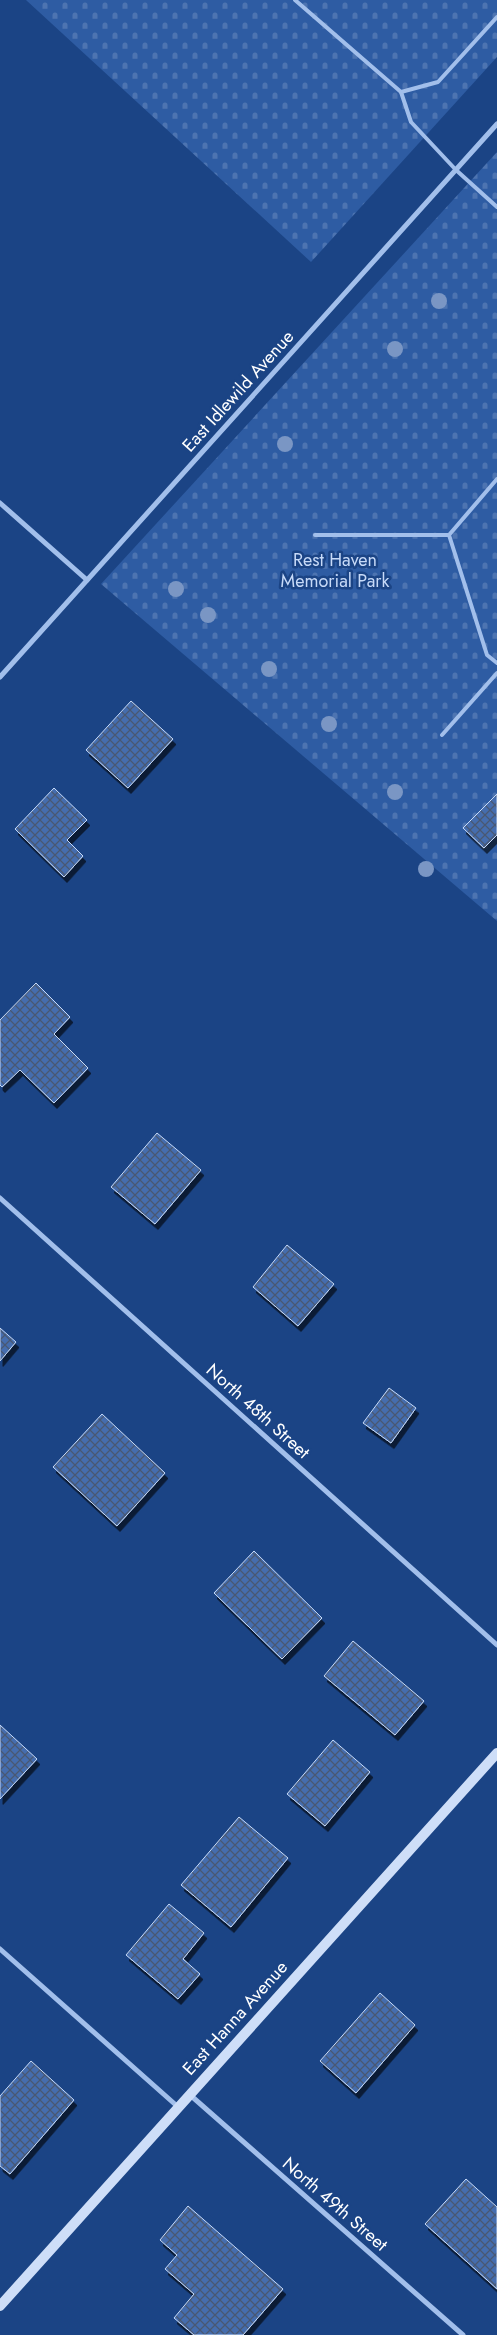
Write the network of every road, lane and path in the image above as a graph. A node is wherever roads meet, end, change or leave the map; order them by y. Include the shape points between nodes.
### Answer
1 (295, 0) edge
2 (497, 17) edge
3 (401, 92) junction
4 (497, 124) edge
5 (456, 170) junction
6 (497, 207) edge
7 (497, 479) edge
8 (0, 503) edge
9 (315, 535) dead end
10 (449, 535) junction
11 (87, 580) junction
12 (497, 663) edge
13 (497, 673) edge
14 (0, 677) edge
15 (442, 735) dead end
16 (0, 1198) edge
17 (497, 1645) edge
18 (497, 1754) edge
19 (0, 1948) edge
20 (189, 2093) junction
21 (177, 2106) junction
22 (0, 2306) edge
23 (463, 2335) edge

1 - 3 lane
2 - 3 lane via 438,82
3 - 5 lane via 411,122
4 - 5 street, East Idlewild Avenue
5 - 6 lane
5 - 11 street, East Idlewild Avenue
7 - 10 lane
8 - 11 street
9 - 10 lane
10 - 12 lane via 487,655
11 - 14 street, East Idlewild Avenue
13 - 15 lane
16 - 17 street, North 48th Street
18 - 20 street, East Hanna Avenue
19 - 21 street
20 - 21 street, East Hanna Avenue
20 - 23 street, North 49th Street
21 - 22 street, East Hanna Avenue

